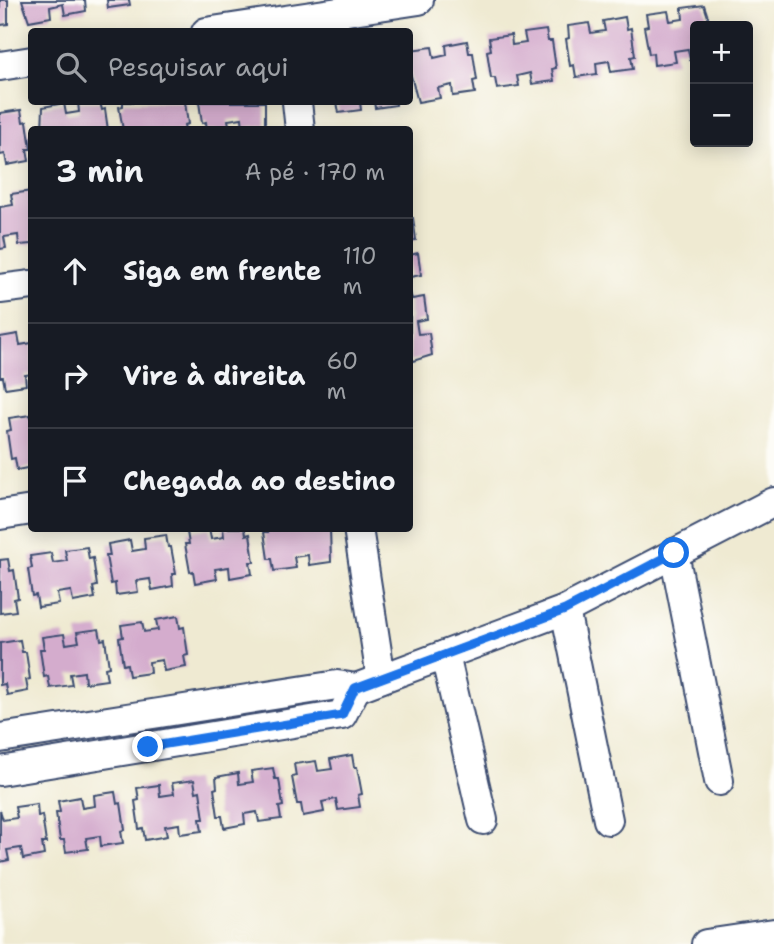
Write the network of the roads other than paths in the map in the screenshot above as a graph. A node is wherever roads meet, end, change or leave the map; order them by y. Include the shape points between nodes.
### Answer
1 (419, 0) edge
2 (289, 25) edge
3 (253, 28) edge
4 (28, 62) edge
5 (0, 66) edge
6 (297, 105) edge
7 (300, 126) edge
8 (28, 286) edge
9 (0, 289) edge
10 (774, 502) edge
11 (28, 511) edge
12 (0, 515) edge
13 (358, 532) edge
14 (674, 553) junction
15 (565, 610) junction
16 (445, 655) junction
17 (368, 683) junction
18 (0, 738) edge
19 (0, 771) edge
20 (719, 781) dead end
21 (483, 820) dead end
22 (608, 820) dead end
23 (774, 934) edge
24 (706, 944) edge

1 - 2 street
2 - 3 street
4 - 5 street
6 - 7 street
8 - 9 street
10 - 14 street
11 - 12 street
13 - 17 street
14 - 15 street
14 - 20 street
15 - 16 street
15 - 22 street
16 - 17 street
16 - 21 street
17 - 18 street
17 - 19 street via 342,715
23 - 24 street

